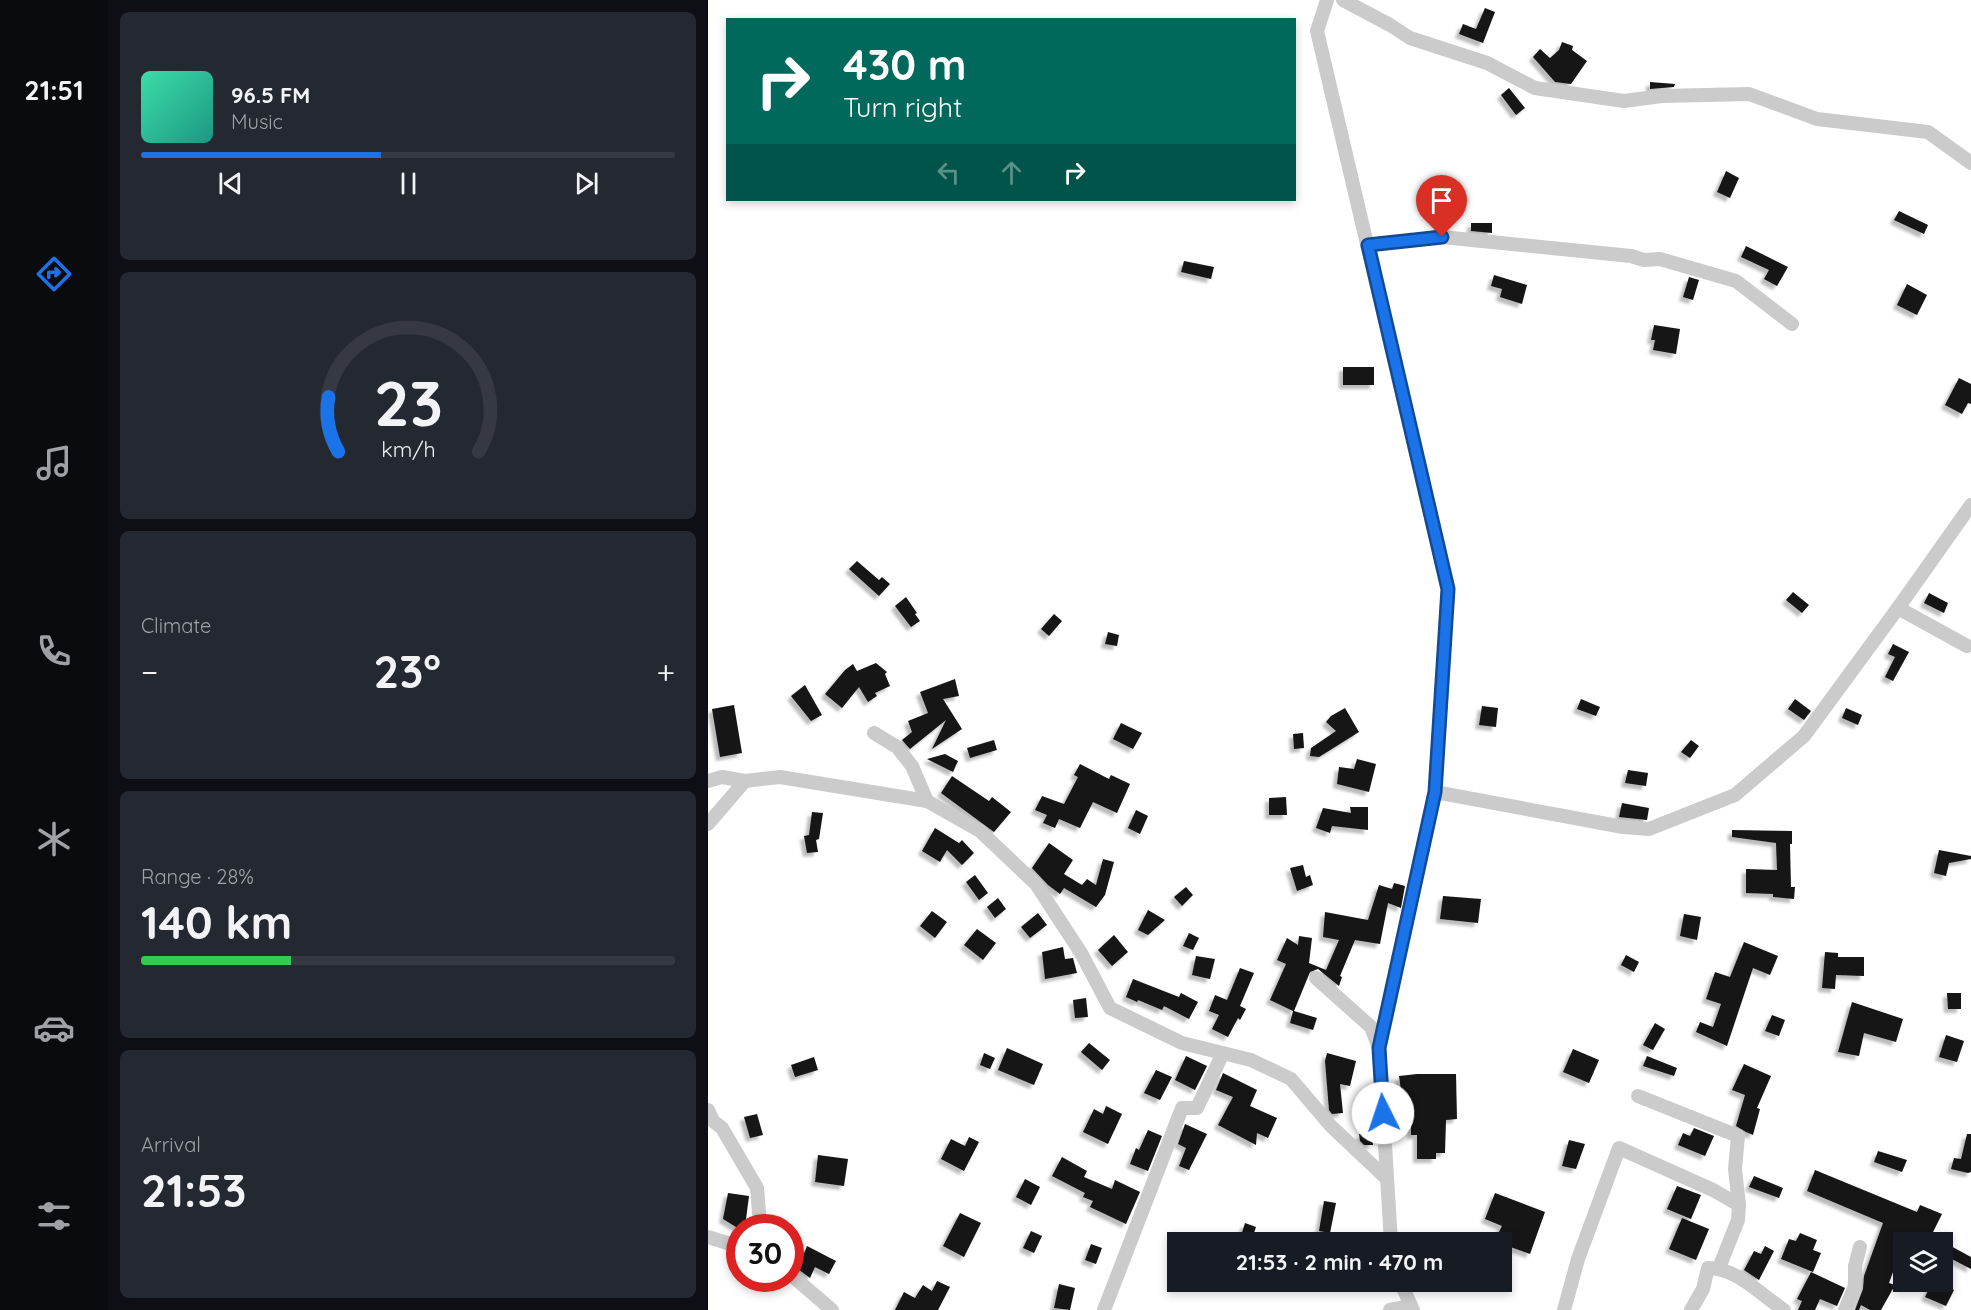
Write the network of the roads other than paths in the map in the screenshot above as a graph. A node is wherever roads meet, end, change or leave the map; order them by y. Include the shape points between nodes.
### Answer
1 (1327, 0) edge
2 (1343, 0) edge
3 (1971, 163) edge
4 (1368, 245) junction
5 (1792, 324) dead end
6 (1971, 505) edge
7 (1898, 609) junction
8 (1967, 646) dead end
9 (874, 733) dead end
10 (708, 781) edge
11 (745, 781) junction
12 (1435, 792) junction
13 (927, 801) junction
14 (708, 824) edge
15 (1316, 978) dead end
16 (1379, 1048) junction
17 (1223, 1053) junction
18 (1638, 1096) dead end
19 (708, 1110) edge
20 (1387, 1179) junction
21 (1739, 1205) junction
22 (759, 1214) edge
23 (1390, 1232) edge
24 (708, 1237) edge
25 (726, 1243) edge
26 (1860, 1247) dead end
27 (1719, 1268) junction
28 (804, 1286) edge
29 (1405, 1292) edge
30 (1412, 1308) edge
31 (832, 1310) edge
32 (1104, 1310) edge
33 (1390, 1310) edge
34 (1564, 1310) edge
35 (1691, 1310) edge
36 (1784, 1310) edge
37 (1845, 1310) edge

1 - 4 street via 1317,31
2 - 3 street via 1410,38 1487,63 1536,87 1624,101 1749,94 1817,119 1928,132
4 - 5 street via 1442,237 1660,259 1736,280
4 - 12 street via 1448,589
6 - 7 street
7 - 8 street
7 - 12 street via 1804,736 1735,795 1648,829
9 - 13 street via 897,747 912,766
10 - 11 street via 722,777
11 - 13 street via 780,777
11 - 14 street
12 - 16 street
13 - 17 street via 980,831 1036,884 1081,953 1110,1008 1182,1043
15 - 16 street via 1371,1027
16 - 20 street
17 - 20 street via 1251,1060 1291,1079 1331,1126
17 - 32 street via 1197,1108 1182,1108
18 - 21 street via 1738,1136 1735,1169
19 - 22 street via 757,1188
20 - 23 street
21 - 27 street via 1738,1220
21 - 34 street via 1619,1148 1578,1259
24 - 25 street
26 - 37 street via 1855,1286
27 - 35 street via 1708,1268 1703,1289
27 - 36 street
28 - 31 street
29 - 30 street
30 - 33 street

